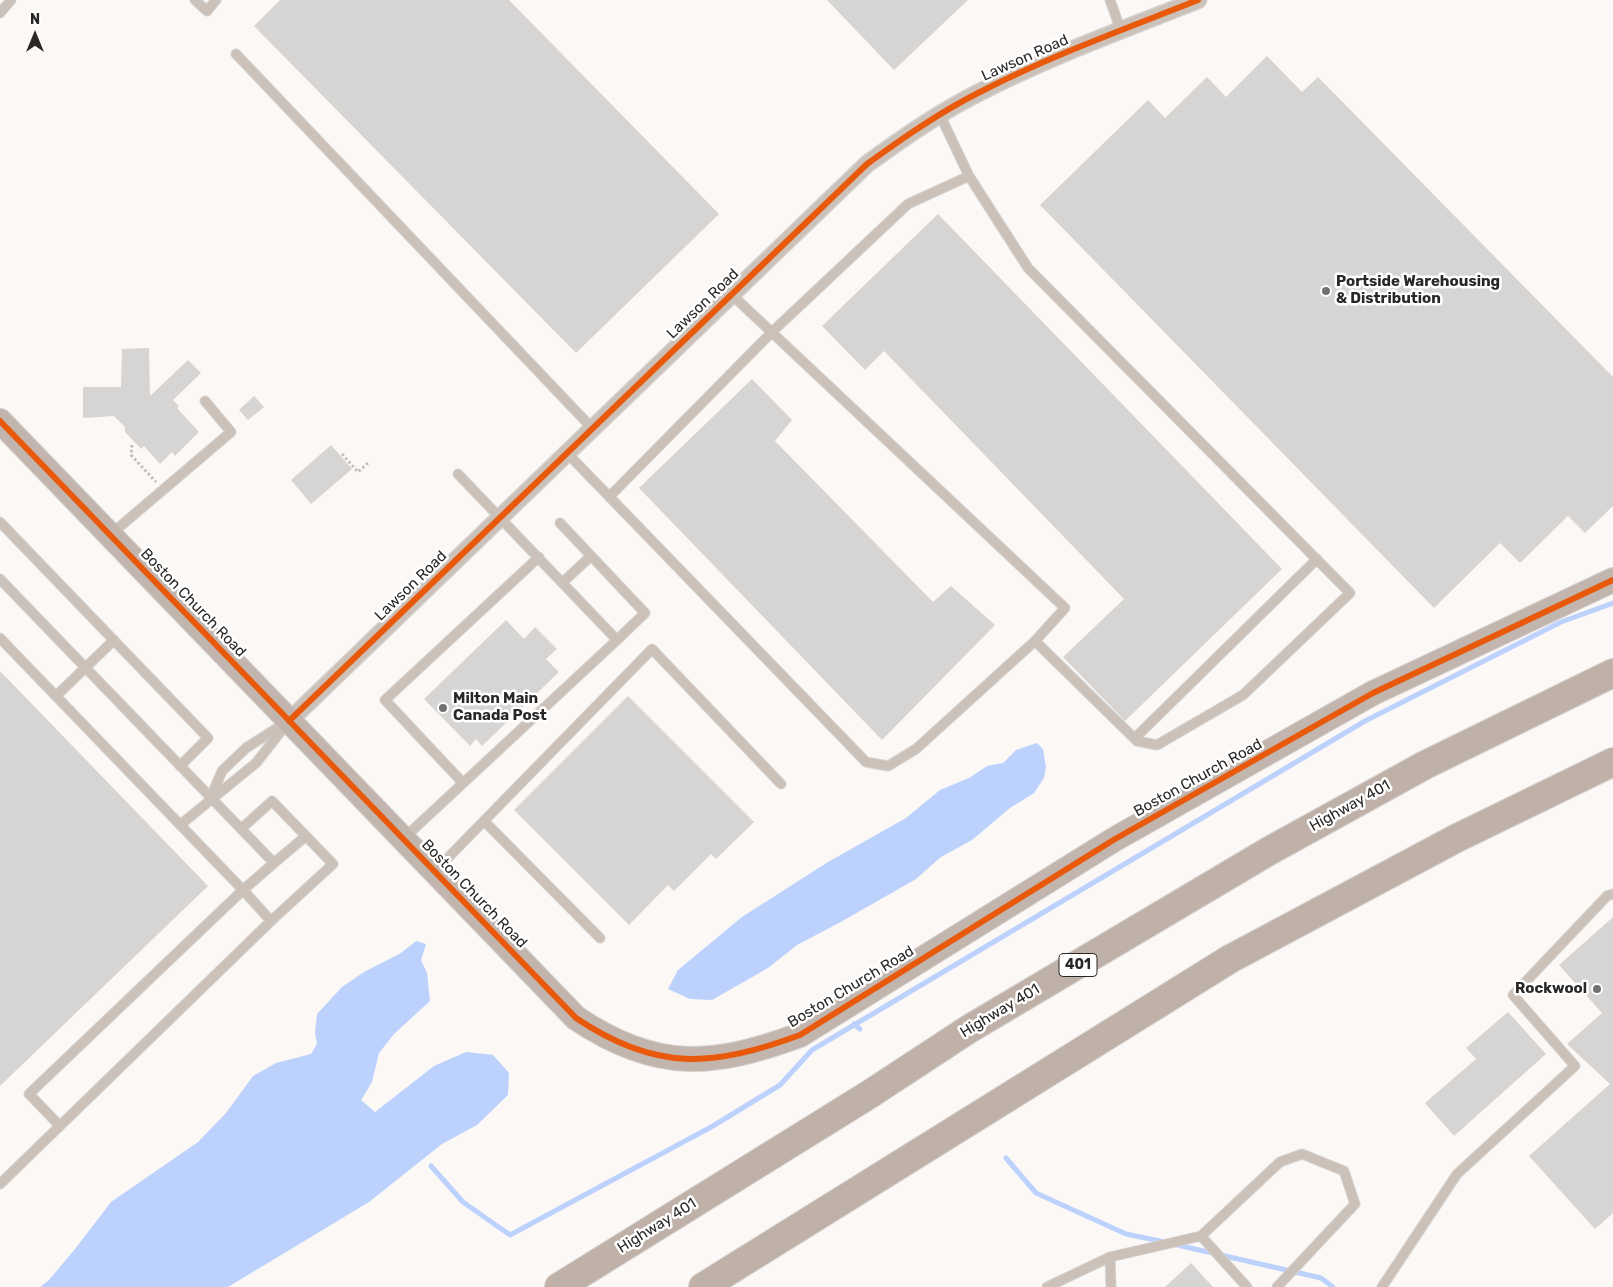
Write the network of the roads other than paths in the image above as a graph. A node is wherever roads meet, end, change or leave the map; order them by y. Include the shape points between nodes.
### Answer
1 (11, 0) edge
2 (195, 0) edge
3 (216, 0) edge
4 (1110, 0) edge
5 (1198, 0) edge
6 (0, 13) edge
7 (1121, 31) junction
8 (236, 54) dead end
9 (940, 115) junction
10 (969, 176) junction
11 (731, 294) junction
12 (772, 332) junction
13 (205, 401) dead end
14 (0, 422) edge
15 (592, 428) junction
16 (568, 453) junction
17 (458, 474) dead end
18 (610, 496) junction
19 (501, 516) junction
20 (0, 522) edge
21 (560, 523) dead end
22 (110, 535) junction
23 (591, 556) junction
24 (539, 557) junction
25 (1317, 560) junction
26 (0, 579) edge
27 (1613, 580) edge
28 (563, 582) junction
29 (0, 638) edge
30 (114, 640) junction
31 (617, 640) junction
32 (1035, 641) junction
33 (85, 667) junction
34 (1613, 673) edge
35 (56, 696) junction
36 (289, 721) junction
37 (1135, 738) junction
38 (1613, 762) edge
39 (180, 766) junction
40 (464, 783) junction
41 (781, 784) dead end
42 (211, 798) junction
43 (484, 821) junction
44 (180, 825) junction
45 (241, 829) junction
46 (306, 836) junction
47 (404, 839) junction
48 (274, 863) junction
49 (435, 871) junction
50 (242, 890) junction
51 (1613, 894) edge
52 (271, 920) junction
53 (600, 938) dead end
54 (60, 1126) junction
55 (0, 1184) edge
56 (1200, 1236) junction
57 (1110, 1257) junction
58 (559, 1287) edge
59 (703, 1287) edge
60 (1047, 1287) edge
61 (1111, 1287) edge
62 (1247, 1287) edge
63 (1277, 1287) edge
64 (1382, 1287) edge

1 - 6 lane
2 - 3 lane via 207,11
4 - 7 lane
5 - 7 street, Lawson Road
7 - 9 street, Lawson Road via 1028,69
8 - 15 lane
9 - 10 lane
9 - 11 street, Lawson Road via 867,164
10 - 12 lane via 908,204
10 - 25 lane via 1028,268
11 - 12 lane
11 - 15 street, Lawson Road
12 - 18 lane
12 - 32 lane via 1065,608
13 - 22 lane via 231,432
14 - 22 street, Boston Church Road
15 - 16 street, Lawson Road
16 - 18 lane
16 - 19 street, Lawson Road
17 - 19 lane
18 - 32 lane via 866,762 888,766 916,749
19 - 24 lane
19 - 36 street, Lawson Road
20 - 30 lane
21 - 23 lane
22 - 36 street, Boston Church Road
23 - 28 lane
23 - 31 lane via 645,613
24 - 28 lane
24 - 40 lane via 385,700
25 - 37 lane
25 - 37 lane via 1350,592 1243,694 1157,744 1147,744
26 - 33 lane
27 - 49 street, Boston Church Road via 1373,693 1115,839 800,1035 756,1051 721,1058 684,1060 653,1055 601,1035 576,1018
28 - 31 lane
29 - 35 lane
30 - 33 lane
30 - 39 lane via 208,738
31 - 40 lane
32 - 37 lane
33 - 35 lane
33 - 39 lane
34 - 58 highway, Highway 401 / 401 via 1425,765 1269,851 969,1030
35 - 44 lane
36 - 42 lane via 256,763
36 - 42 lane via 246,748 222,772
36 - 47 street, Boston Church Road
38 - 59 highway via 1457,838 1230,959
39 - 42 lane
40 - 47 lane
41 - 43 lane via 652,649
42 - 44 lane
42 - 45 lane
43 - 49 lane
43 - 53 lane
44 - 50 lane
45 - 46 lane via 272,800
45 - 48 lane
46 - 48 lane
46 - 52 lane via 333,864
47 - 49 street, Boston Church Road
48 - 50 lane
50 - 52 lane
50 - 54 lane via 29,1094
51 - 64 lane via 1607,896 1513,994 1574,1066 1457,1174
52 - 54 lane
54 - 55 lane
56 - 57 lane
56 - 62 lane
56 - 63 lane via 1280,1162 1302,1154 1344,1171 1355,1204
57 - 60 lane
57 - 61 lane

